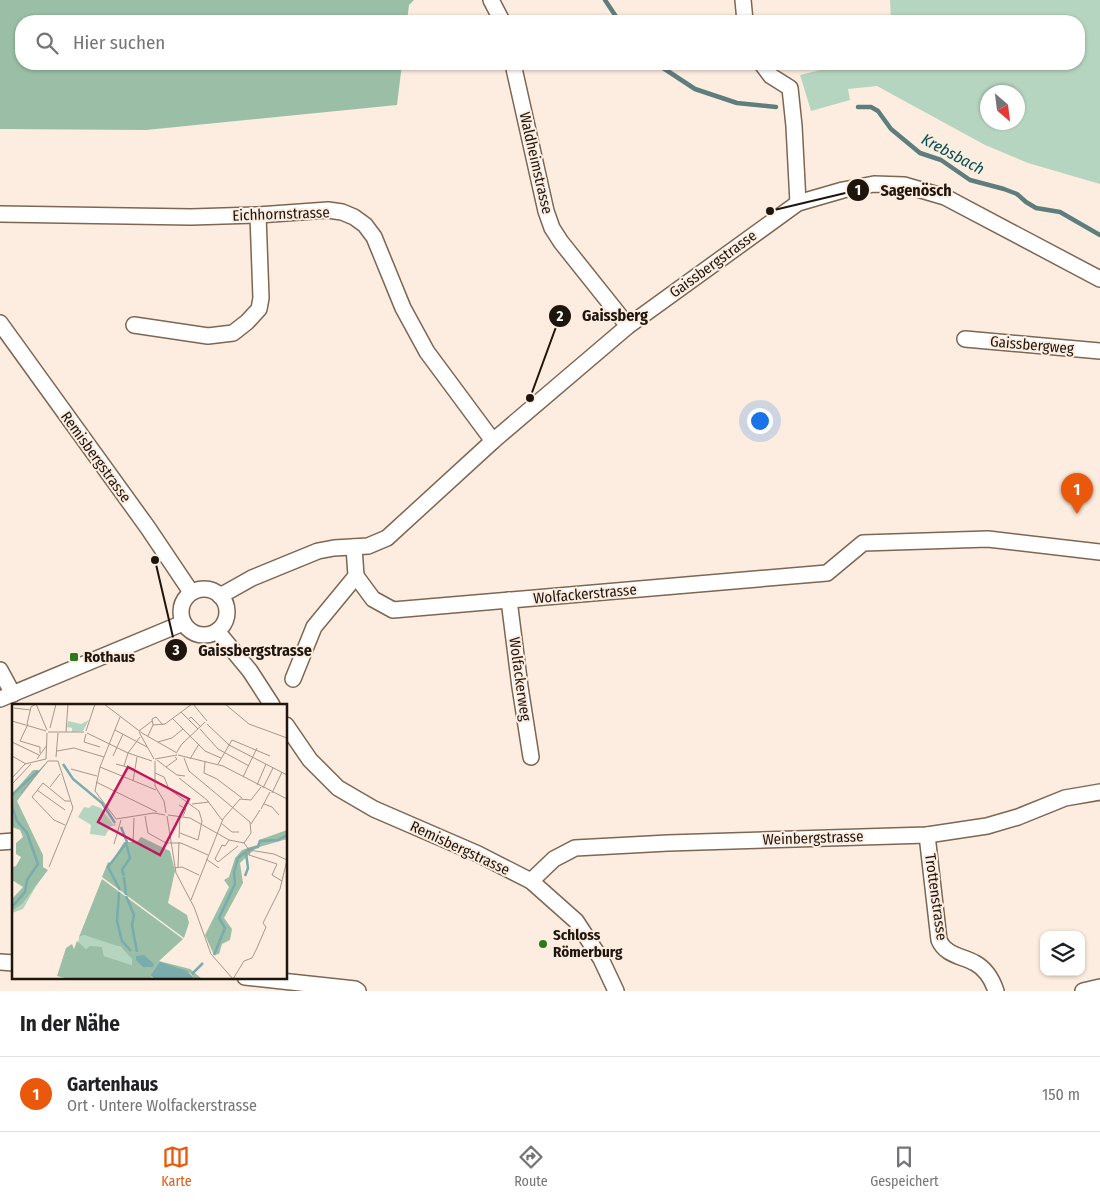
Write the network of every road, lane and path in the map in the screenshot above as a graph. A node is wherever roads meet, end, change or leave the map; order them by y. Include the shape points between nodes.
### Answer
1 (491, 0) edge
2 (743, 0) edge
3 (499, 15) edge
4 (745, 15) edge
5 (514, 70) edge
6 (766, 70) edge
7 (798, 203) junction
8 (0, 214) edge
9 (258, 216) junction
10 (1100, 279) edge
11 (0, 323) edge
12 (134, 325) dead end
13 (628, 326) junction
14 (965, 339) dead end
15 (1100, 351) edge
16 (493, 441) junction
17 (354, 548) junction
18 (1100, 552) edge
19 (356, 576) junction
20 (191, 592) junction
21 (220, 596) junction
22 (509, 600) junction
23 (183, 623) junction
24 (217, 630) junction
25 (0, 670) edge
26 (293, 679) dead end
27 (7, 697) edge
28 (271, 704) edge
29 (288, 727) edge
30 (532, 757) dead end
31 (1100, 792) edge
32 (927, 835) junction
33 (530, 881) junction
34 (254, 978) edge
35 (1100, 988) edge
36 (358, 991) edge
37 (616, 991) edge
38 (996, 991) edge
39 (1083, 991) edge

1 - 3 street
2 - 4 street
5 - 13 street, Waldheimstrasse via 552,228
6 - 7 street via 790,88
7 - 10 street, Gaissbergstrasse via 874,184 904,185 945,197
7 - 13 street, Gaissbergstrasse
8 - 9 street, Eichhornstrasse
9 - 12 street via 261,298 259,309 247,322 233,332 208,336
9 - 16 street, Eichhornstrasse via 328,210 342,212 365,225 374,237 403,308 427,352
11 - 20 street, Remisbergstrasse
13 - 16 street, Gaissbergstrasse
14 - 15 street, Gaissbergweg
16 - 17 street, Gaissbergstrasse via 387,538
17 - 19 street
17 - 21 street, Gaissbergstrasse via 318,551 252,578
18 - 22 street, Wolfackerstrasse via 988,539 863,543 827,573
19 - 22 street, Wolfackerstrasse via 373,598 393,610
19 - 26 street via 314,627
20 - 21 street via 206,589
20 - 23 street via 181,606
21 - 24 street via 227,610 223,625
22 - 30 street, Wolfackerweg
23 - 24 street via 199,634
23 - 27 street
24 - 28 street
25 - 27 street
29 - 33 street, Remisbergstrasse via 310,760 338,788
31 - 32 street, Weinbergstrasse via 1065,798 987,826
32 - 33 street, Weinbergstrasse via 574,848
32 - 38 street, Trottenstrasse via 941,946 976,963 985,971
33 - 37 street, Remisbergstrasse via 576,921 601,959
34 - 36 street
35 - 39 street

